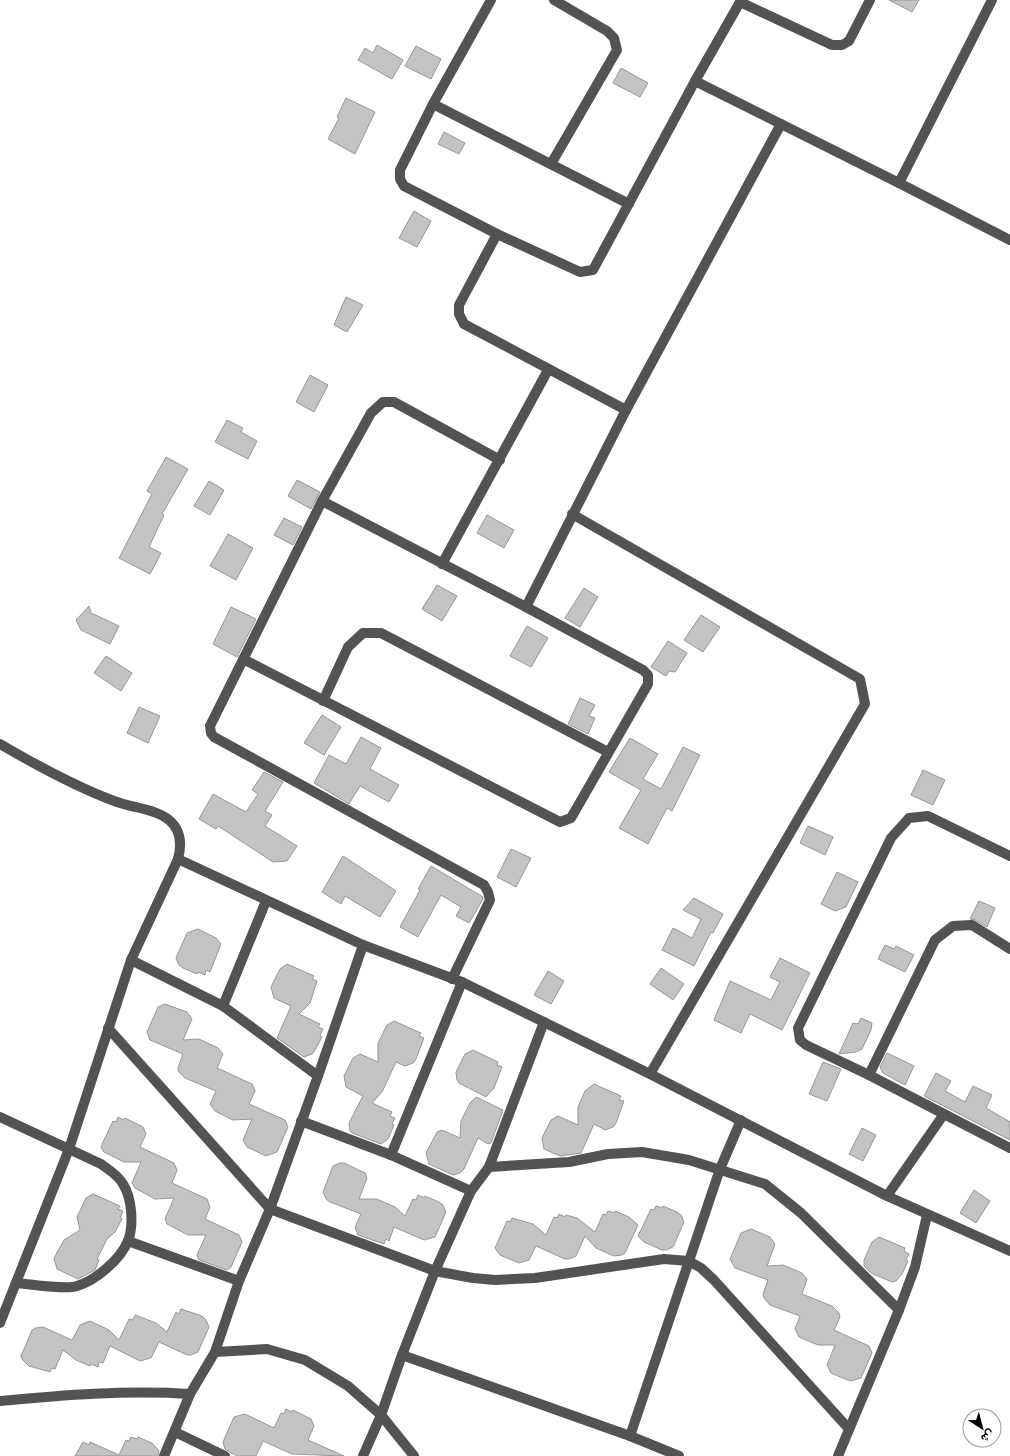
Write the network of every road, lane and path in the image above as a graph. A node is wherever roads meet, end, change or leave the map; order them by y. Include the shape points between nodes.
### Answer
1 (491, 0) edge
2 (554, 0) edge
3 (870, 0) edge
4 (992, 0) edge
5 (738, 1) edge
6 (695, 82) junction
7 (433, 104) junction
8 (781, 124) junction
9 (551, 164) junction
10 (899, 183) junction
11 (629, 204) junction
12 (497, 234) junction
13 (1010, 240) edge
14 (548, 370) junction
15 (626, 410) junction
16 (500, 460) junction
17 (322, 501) junction
18 (572, 514) junction
19 (442, 564) junction
20 (526, 607) junction
21 (243, 659) junction
22 (323, 701) junction
23 (0, 744) edge
24 (608, 752) junction
25 (1010, 856) edge
26 (178, 859) junction
27 (266, 901) junction
28 (363, 945) junction
29 (1010, 949) edge
30 (130, 960) junction
31 (457, 980) junction
32 (223, 1006) junction
33 (544, 1022) junction
34 (108, 1028) junction
35 (650, 1074) junction
36 (869, 1075) junction
37 (318, 1076) junction
38 (944, 1114) junction
39 (0, 1117) edge
40 (741, 1120) junction
41 (301, 1121) junction
42 (1010, 1148) edge
43 (69, 1149) junction
44 (391, 1155) junction
45 (489, 1167) junction
46 (720, 1169) junction
47 (471, 1191) junction
48 (887, 1196) junction
49 (270, 1209) junction
50 (927, 1215) junction
51 (128, 1241) junction
52 (1010, 1251) edge
53 (690, 1261) junction
54 (435, 1271) junction
55 (239, 1281) junction
56 (16, 1283) junction
57 (899, 1310) junction
58 (0, 1324) edge
59 (215, 1352) junction
60 (402, 1355) junction
61 (190, 1394) junction
62 (0, 1401) edge
63 (381, 1416) junction
64 (849, 1429) junction
65 (175, 1432) junction
66 (630, 1436) junction
67 (164, 1456) edge
68 (225, 1456) edge
69 (363, 1456) edge
70 (414, 1456) edge
71 (679, 1456) edge
72 (838, 1456) edge

1 - 7 street
2 - 9 street via 607,31 614,38 617,50
3 - 5 street via 849,41 842,45 832,45
4 - 10 street
5 - 6 street
6 - 8 street
6 - 11 street
7 - 9 street
7 - 12 street via 400,170 400,179 404,186
8 - 10 street
8 - 15 street
9 - 11 street
10 - 13 street
11 - 12 street via 593,270 587,272 580,272
12 - 14 street via 459,305 459,314 464,324
14 - 15 street
14 - 16 street
15 - 18 street
16 - 17 street via 394,402 383,402 371,413
16 - 19 street
17 - 19 street
17 - 21 street
18 - 20 street
18 - 35 street via 860,680 865,704
19 - 20 street
20 - 24 street via 648,675 648,684
21 - 22 street
21 - 31 street via 210,726 214,737 484,885 490,900
22 - 24 street via 560,822 570,818
22 - 24 street via 348,647 363,633 381,633
23 - 26 street via 62,777 117,802 159,814 170,821 178,831
25 - 36 street via 928,816 909,818 891,838 798,1028 800,1040 806,1045
26 - 27 street
26 - 30 street
27 - 28 street
27 - 32 street
28 - 31 street
28 - 37 street
29 - 36 street via 972,925 953,926 935,940
30 - 32 street
30 - 34 street
31 - 33 street
31 - 44 street
32 - 37 street
33 - 35 street
33 - 45 street
34 - 43 street
34 - 49 street
35 - 40 street
36 - 38 street
37 - 41 street
38 - 42 street
38 - 48 street
39 - 43 street
40 - 46 street
40 - 48 street
41 - 44 street
41 - 49 street
43 - 51 street via 101,1164 115,1174 123,1184 130,1198 131,1224
43 - 56 street
44 - 47 street
45 - 46 street via 569,1162 608,1154 642,1152 689,1160
45 - 47 street
46 - 53 street
46 - 57 street via 765,1184 782,1196
47 - 54 street
48 - 50 street
49 - 54 street
49 - 55 street
50 - 52 street
50 - 57 street via 915,1267
51 - 55 street
51 - 56 street via 114,1260 94,1279 75,1287
53 - 54 street via 664,1259 535,1278 495,1280
53 - 64 street via 714,1280
53 - 66 street
54 - 60 street
55 - 59 street
56 - 58 street
57 - 64 street
59 - 61 street
59 - 63 street via 267,1349 305,1360 348,1386
60 - 63 street
60 - 66 street
61 - 62 street via 115,1393
61 - 65 street
63 - 69 street
63 - 70 street
64 - 72 street
65 - 67 street
65 - 68 street
66 - 71 street

